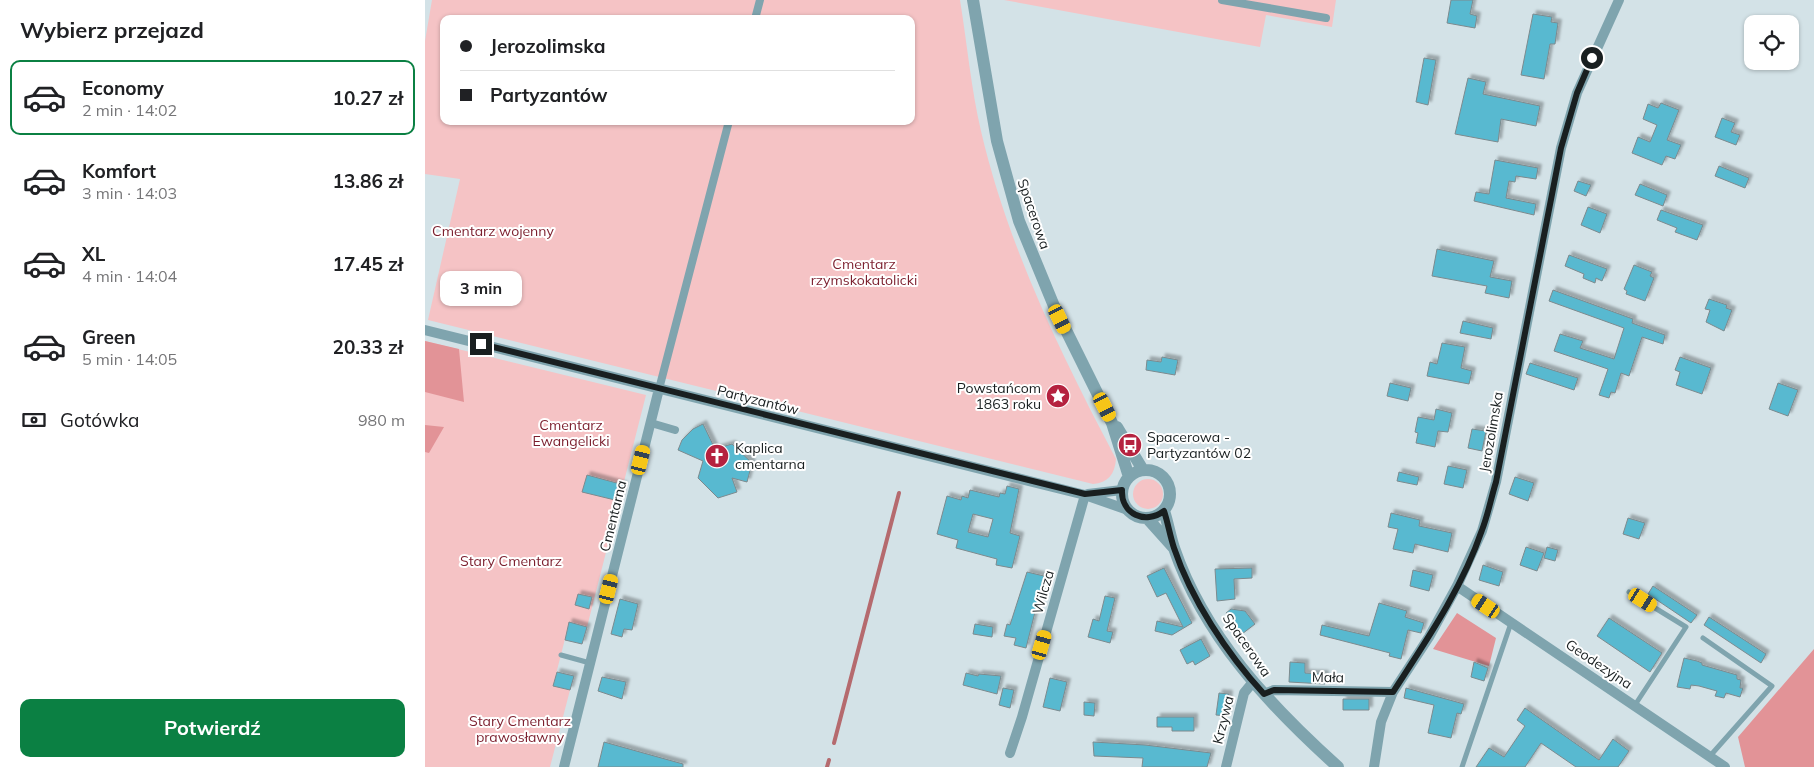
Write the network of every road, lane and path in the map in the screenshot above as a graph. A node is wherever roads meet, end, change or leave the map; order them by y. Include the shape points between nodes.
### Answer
1 (760, 0) edge
2 (973, 0) edge
3 (1222, 0) edge
4 (1619, 0) edge
5 (756, 15) edge
6 (1326, 18) dead end
7 (728, 125) edge
8 (425, 330) edge
9 (659, 389) junction
10 (651, 423) junction
11 (1112, 423) junction
12 (675, 430) dead end
13 (1143, 470) junction
14 (1129, 477) junction
15 (1122, 490) junction
16 (1085, 494) junction
17 (1128, 510) junction
18 (1164, 511) junction
19 (1147, 518) junction
20 (1173, 547) junction
21 (1457, 586) junction
22 (1629, 592) dead end
23 (1511, 622) junction
24 (1703, 638) dead end
25 (561, 655) dead end
26 (590, 662) junction
27 (1253, 682) junction
28 (1393, 692) junction
29 (1264, 694) junction
30 (1635, 705) junction
31 (1010, 753) dead end
32 (1710, 756) junction
33 (564, 767) edge
34 (1226, 767) edge
35 (1338, 767) edge
36 (1375, 767) edge
37 (1462, 767) edge
38 (1725, 767) edge

1 - 5 street
2 - 11 street, Spacerowa via 997,141 1019,221 1054,306
3 - 6 street
4 - 21 street, Jerozolimska via 1573,105 1561,148 1496,482 1482,531
7 - 9 street
8 - 9 street, Partyzantów
9 - 10 street, Cmentarna
9 - 16 street, Partyzantów
10 - 12 street
10 - 26 street, Cmentarna
11 - 13 street, Spacerowa via 1130,445
11 - 14 street, Spacerowa
13 - 14 street
13 - 18 street via 1158,472 1168,483 1171,498
14 - 15 street
15 - 16 street, Partyzantów
15 - 17 street
16 - 17 street, Partyzantów
16 - 31 street, Wilcza
17 - 19 street
18 - 19 street
18 - 20 street, Spacerowa
19 - 20 street, Spacerowa
20 - 27 street, Spacerowa via 1221,640
21 - 23 street, Geodezyjna
21 - 28 street, Jerozolimska
22 - 30 lane via 1686,627
23 - 30 street, Geodezyjna
23 - 37 lane
24 - 32 lane via 1772,686
25 - 26 lane
26 - 33 street, Cmentarna
27 - 29 street, Spacerowa
27 - 34 street, Krzywa via 1244,693
28 - 29 street, Mała via 1274,690
28 - 36 street, Jerozolimska via 1381,722
29 - 35 street, Spacerowa
30 - 32 street, Geodezyjna
32 - 38 street, Geodezyjna

